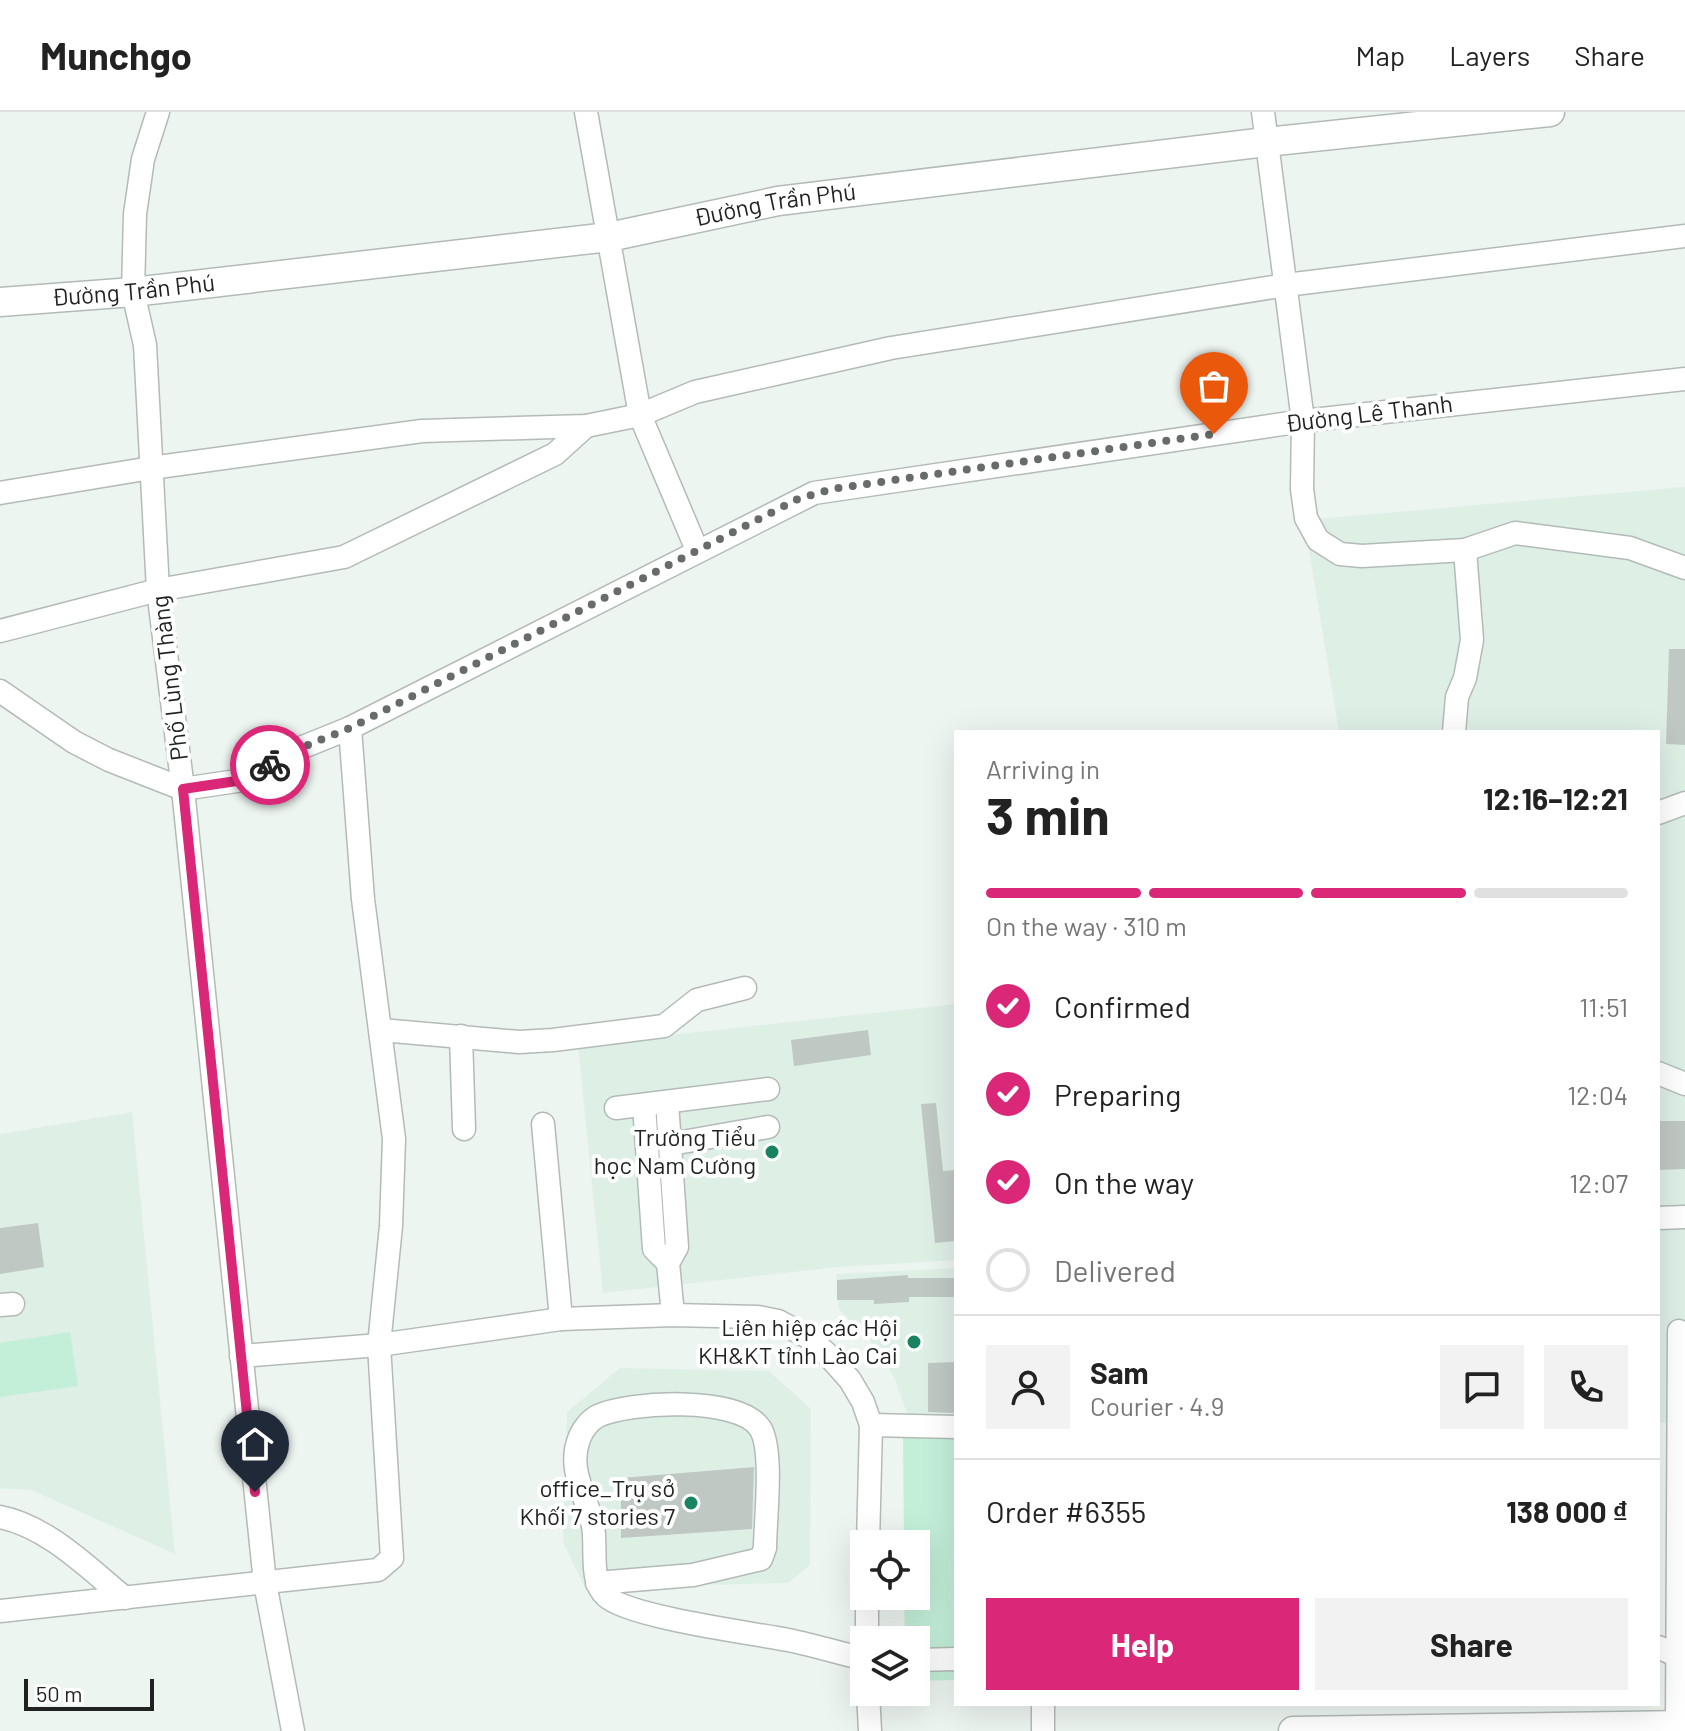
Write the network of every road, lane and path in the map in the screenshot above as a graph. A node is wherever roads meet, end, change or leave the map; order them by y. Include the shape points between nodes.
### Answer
1 (158, 112) edge
2 (586, 112) edge
3 (1263, 112) edge
4 (1538, 113) edge
5 (1266, 142) junction
6 (1685, 236) edge
7 (609, 237) junction
8 (1286, 285) junction
9 (133, 292) junction
10 (0, 302) edge
11 (1685, 379) edge
12 (640, 415) junction
13 (1303, 421) junction
14 (586, 426) junction
15 (151, 468) junction
16 (0, 493) edge
17 (697, 550) junction
18 (1465, 550) junction
19 (1685, 568) edge
20 (158, 590) junction
21 (0, 631) edge
22 (0, 691) edge
23 (350, 728) junction
24 (1454, 730) edge
25 (183, 789) junction
26 (1685, 803) edge
27 (1660, 812) edge
28 (745, 988) dead end
29 (381, 1030) junction
30 (461, 1036) junction
31 (1660, 1074) edge
32 (1685, 1084) edge
33 (768, 1089) dead end
34 (667, 1102) junction
35 (644, 1105) junction
36 (616, 1108) dead end
37 (543, 1124) dead end
38 (768, 1127) dead end
39 (464, 1129) dead end
40 (671, 1144) junction
41 (1685, 1217) edge
42 (1660, 1218) edge
43 (668, 1263) junction
44 (673, 1315) junction
45 (561, 1319) junction
46 (1674, 1331) edge
47 (379, 1345) junction
48 (241, 1356) junction
49 (871, 1425) junction
50 (954, 1427) edge
51 (0, 1517) edge
52 (868, 1530) edge
53 (265, 1583) junction
54 (597, 1583) junction
55 (125, 1598) junction
56 (0, 1611) edge
57 (1660, 1648) edge
58 (850, 1656) edge
59 (1682, 1656) edge
60 (954, 1659) edge
61 (930, 1660) edge
62 (869, 1706) edge
63 (1043, 1706) edge
64 (1681, 1725) edge
65 (293, 1731) edge
66 (870, 1731) edge
67 (1043, 1731) edge
68 (1293, 1731) edge

1 - 9 street, Phố Lùng Thàng via 143,159 135,214
2 - 7 street
3 - 5 street
4 - 5 main road, Đường Trần Phú
5 - 7 main road, Đường Trần Phú via 778,201
5 - 8 street
6 - 8 street
7 - 9 main road, Đường Trần Phú
7 - 12 street
8 - 12 street via 891,348 695,392
8 - 13 street
9 - 10 main road, Đường Trần Phú
9 - 15 street, Phố Lùng Thàng via 145,345
11 - 13 street, Đường Lê Thanh
12 - 14 street
12 - 17 street
13 - 17 street, Đường Lê Thanh via 832,489 798,499
13 - 18 street via 1306,518 1327,548 1362,556
14 - 15 street via 422,431
14 - 20 street via 555,454 344,557
15 - 16 street
15 - 20 street, Phố Lùng Thàng
17 - 23 street, Đường Lê Thanh
18 - 19 street via 1515,533 1630,548
18 - 24 street via 1472,640
20 - 21 street
20 - 25 street, Phố Lùng Thàng
22 - 25 street, Đường Lê Thanh via 74,742
23 - 25 street, Đường Lê Thanh via 288,753 250,779
23 - 29 street via 363,899
25 - 48 street, Phố Lùng Thàng
26 - 27 street
28 - 30 street via 697,1000 664,1026 519,1042
29 - 30 street
29 - 47 street via 394,1139
30 - 39 street
31 - 32 street
33 - 34 street
34 - 35 street
34 - 40 street
35 - 36 street
35 - 43 street via 654,1249
37 - 45 street
38 - 40 street
40 - 43 street via 677,1247
41 - 42 street
43 - 44 street
44 - 45 street
44 - 49 street via 758,1317 794,1328 850,1380
45 - 47 street
46 - 59 street
47 - 48 street
47 - 53 street via 392,1558 378,1570
48 - 53 street, Phố Lùng Thàng
49 - 50 street
49 - 52 street
51 - 55 street via 15,1520 64,1549
53 - 55 street
53 - 65 street, Phố Lùng Thàng
54 - 54 street via 693,1575 761,1559 766,1447 752,1419 720,1407 671,1405 606,1413 588,1425 580,1435 575,1468 593,1526
54 - 58 street via 606,1597 652,1613
55 - 56 street
57 - 59 street
59 - 64 street
60 - 61 street
62 - 66 street
63 - 67 street
64 - 68 main road

